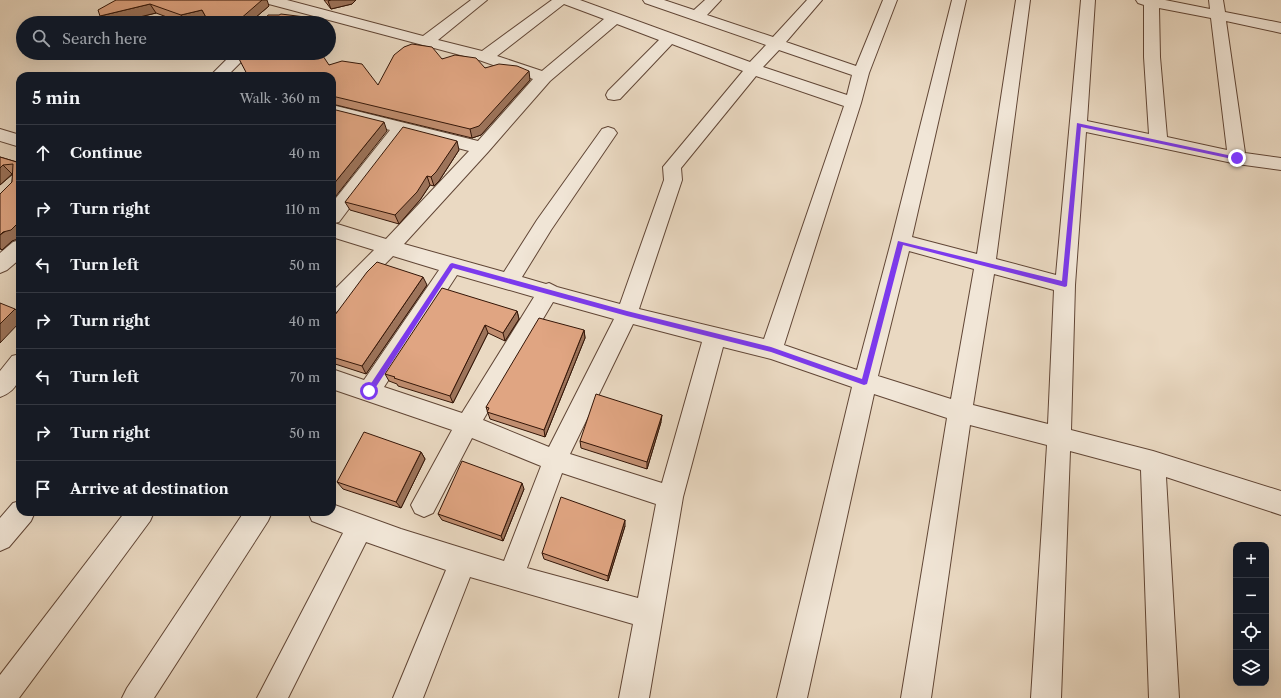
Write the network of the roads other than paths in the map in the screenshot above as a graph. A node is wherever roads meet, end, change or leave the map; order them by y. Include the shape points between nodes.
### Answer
1 (270, 0) edge
2 (480, 0) edge
3 (561, 0) edge
4 (566, 0) edge
5 (650, 0) edge
6 (714, 0) edge
7 (815, 0) edge
8 (890, 0) edge
9 (959, 0) edge
10 (1023, 0) edge
11 (1088, 0) edge
12 (1148, 0) edge
13 (295, 3) edge
14 (1217, 8) edge
15 (281, 16) edge
16 (697, 16) junction
17 (614, 18) junction
18 (1281, 28) edge
19 (669, 38) junction
20 (426, 41) junction
21 (777, 44) junction
22 (485, 57) junction
23 (235, 60) edge
24 (754, 70) junction
25 (222, 72) edge
26 (861, 73) junction
27 (544, 77) junction
28 (614, 95) dead end
29 (853, 103) junction
30 (336, 113) edge
31 (1078, 124) junction
32 (401, 128) junction
33 (608, 133) dead end
34 (0, 135) edge
35 (16, 140) edge
36 (1158, 141) junction
37 (482, 148) junction
38 (1237, 158) junction
39 (1281, 164) edge
40 (336, 212) edge
41 (336, 231) edge
42 (900, 242) junction
43 (391, 246) junction
44 (16, 251) edge
45 (0, 265) edge
46 (985, 265) junction
47 (452, 266) junction
48 (16, 271) edge
49 (509, 281) junction
50 (1065, 284) junction
51 (549, 291) junction
52 (336, 301) edge
53 (627, 314) junction
54 (715, 336) junction
55 (771, 350) junction
56 (16, 370) edge
57 (336, 380) edge
58 (864, 382) junction
59 (6, 386) edge
60 (369, 391) junction
61 (960, 412) junction
62 (467, 425) junction
63 (1059, 438) junction
64 (556, 460) junction
65 (1153, 462) junction
66 (670, 496) junction
67 (1281, 503) edge
68 (424, 505) dead end
69 (19, 516) edge
70 (138, 516) edge
71 (256, 516) edge
72 (331, 516) edge
73 (360, 528) junction
74 (0, 538) edge
75 (462, 563) junction
76 (511, 576) junction
77 (648, 616) junction
78 (1, 698) edge
79 (137, 698) edge
80 (272, 698) edge
81 (408, 698) edge
82 (634, 698) edge
83 (792, 698) edge
84 (916, 698) edge
85 (1046, 698) edge
86 (1164, 698) edge

1 - 13 street
2 - 20 street
3 - 22 street
4 - 17 street
5 - 16 street
6 - 16 street
7 - 21 street
8 - 26 street
9 - 42 street
10 - 46 street
11 - 31 street
12 - 14 street
12 - 36 street
13 - 15 street
13 - 20 street
14 - 18 street
14 - 38 street
16 - 21 street
17 - 19 street
17 - 27 street
19 - 24 street
19 - 28 street
20 - 22 street
21 - 24 street
21 - 26 street
22 - 27 street
23 - 25 street
24 - 29 street
24 - 53 street via 672,167 673,180
26 - 29 street
27 - 37 street
29 - 55 street
30 - 32 street
31 - 36 street
31 - 50 street
32 - 37 street
32 - 40 street
33 - 49 street via 544,225
34 - 35 street
36 - 38 street
37 - 43 street
38 - 39 street
41 - 43 street
42 - 46 street
42 - 58 street
43 - 47 street
43 - 52 street
44 - 45 street
45 - 48 street
46 - 50 street
46 - 61 street
47 - 49 street
47 - 60 street
49 - 51 street
50 - 63 street
51 - 53 street
51 - 62 street
53 - 54 street
53 - 64 street
54 - 55 street
54 - 66 street
55 - 58 street
56 - 59 street
57 - 60 street
58 - 61 street
58 - 83 street
60 - 62 street
61 - 63 street
61 - 84 street
62 - 64 street
62 - 68 street
63 - 65 street
63 - 85 street
64 - 66 street
64 - 76 street
65 - 67 street
65 - 86 street
66 - 77 street
69 - 74 street
70 - 78 street
71 - 79 street
72 - 73 street
73 - 75 street
73 - 80 street
75 - 76 street
75 - 81 street
76 - 77 street
77 - 82 street

